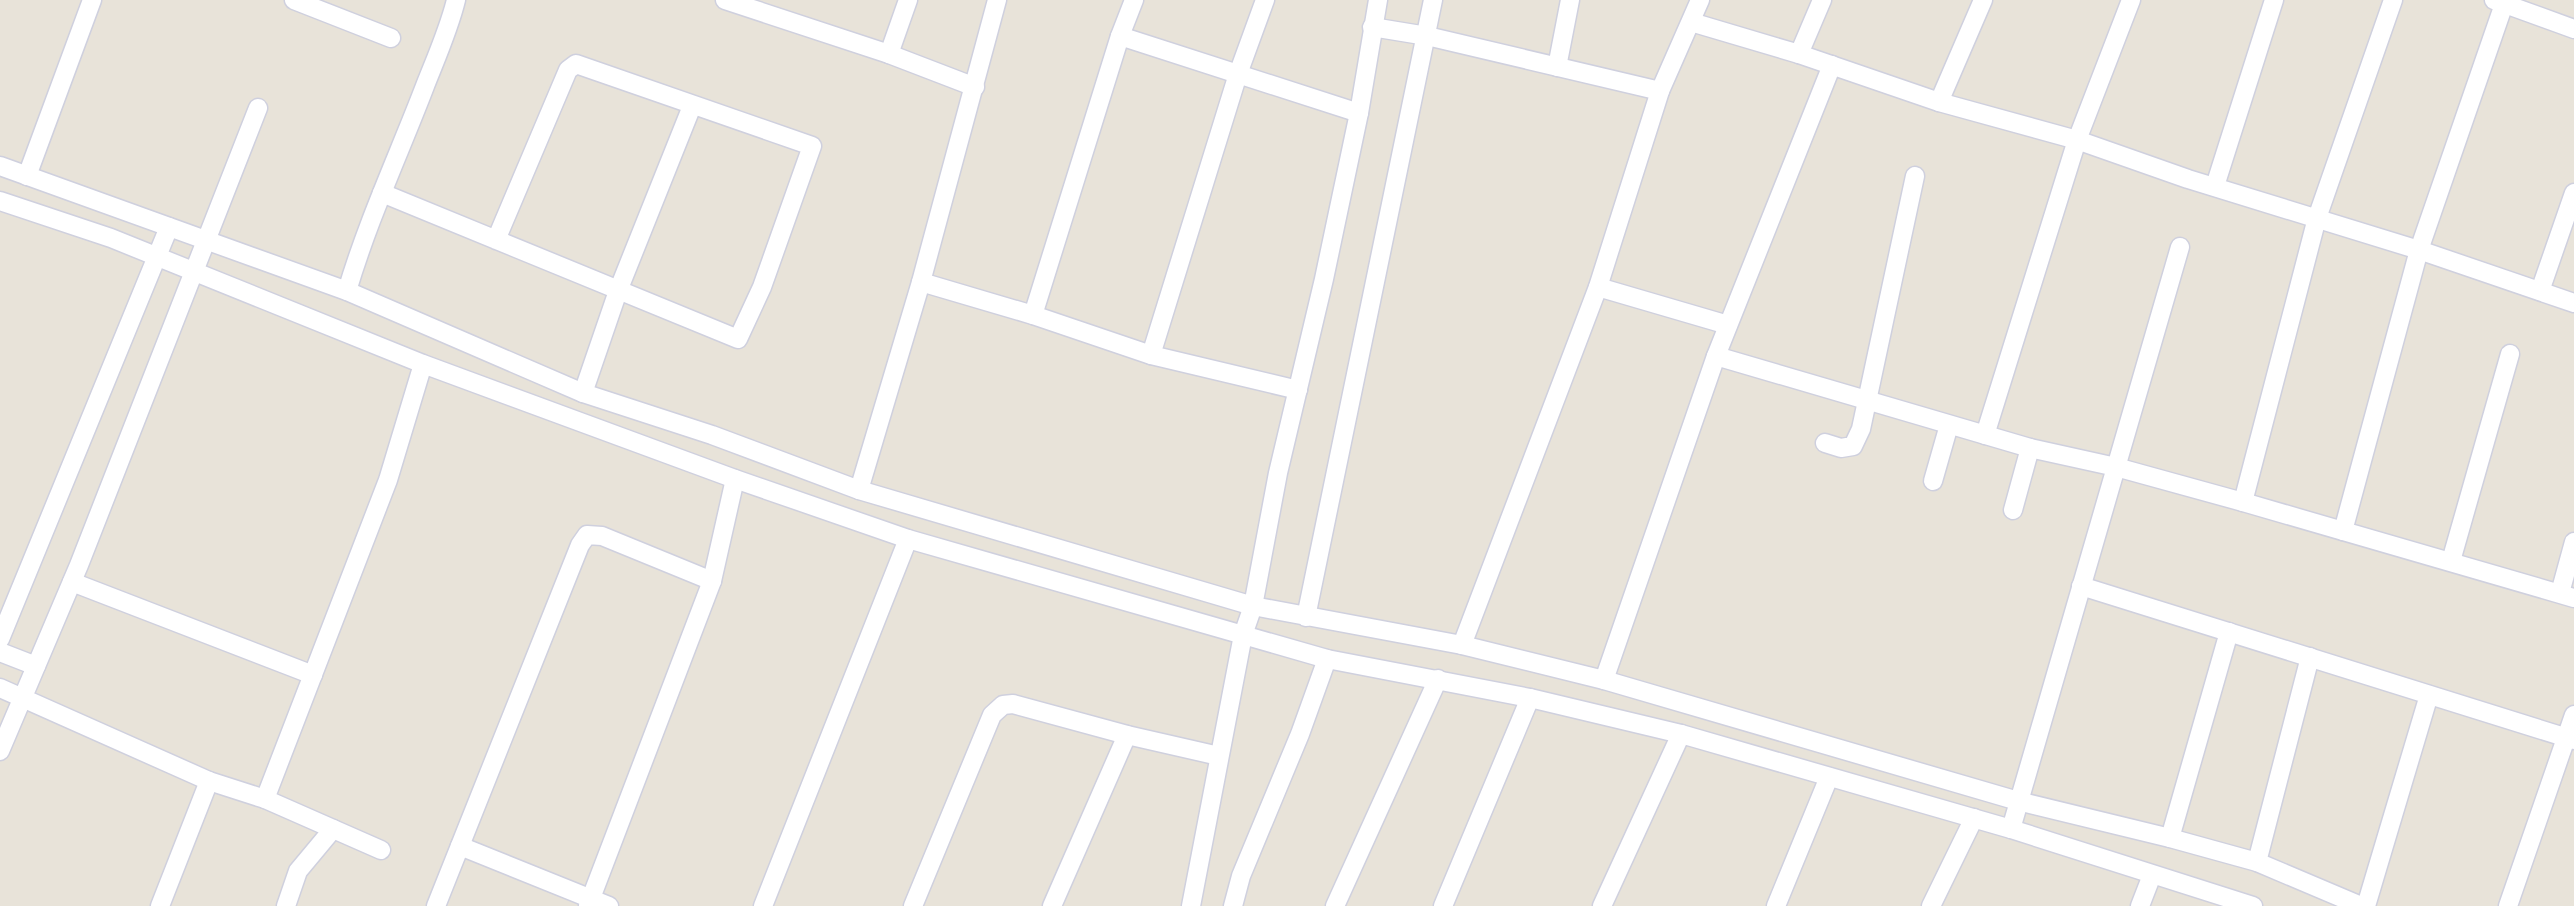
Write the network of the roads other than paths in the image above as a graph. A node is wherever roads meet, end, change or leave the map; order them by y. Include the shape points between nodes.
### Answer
1 (92, 0) edge
2 (294, 0) edge
3 (456, 0) edge
4 (725, 0) edge
5 (908, 0) edge
6 (998, 0) edge
7 (1134, 0) edge
8 (1265, 0) edge
9 (1378, 0) edge
10 (1433, 0) edge
11 (1570, 0) edge
12 (1700, 0) edge
13 (1822, 0) edge
14 (1983, 0) edge
15 (2131, 0) edge
16 (2274, 0) edge
17 (2393, 0) edge
18 (2498, 2) edge
19 (766, 7) edge
20 (1691, 22) junction
21 (1372, 27) junction
22 (2574, 29) edge
23 (1120, 36) junction
24 (1427, 36) junction
25 (392, 38) dead end
26 (889, 54) junction
27 (1799, 54) junction
28 (1832, 65) junction
29 (1557, 67) junction
30 (1238, 74) junction
31 (975, 87) junction
32 (1660, 90) junction
33 (1939, 102) junction
34 (692, 106) junction
35 (258, 108) dead end
36 (1359, 113) junction
37 (2077, 140) junction
38 (0, 166) edge
39 (27, 176) junction
40 (1915, 176) dead end
41 (2215, 186) junction
42 (382, 193) junction
43 (2574, 193) edge
44 (0, 201) edge
45 (2317, 218) junction
46 (169, 227) junction
47 (207, 239) junction
48 (496, 240) junction
49 (2180, 248) dead end
50 (2419, 250) junction
51 (156, 258) junction
52 (193, 272) junction
53 (921, 282) junction
54 (1598, 287) junction
55 (347, 291) junction
56 (618, 291) junction
57 (2540, 291) junction
58 (2574, 303) edge
59 (1033, 315) junction
60 (1728, 325) junction
61 (2510, 354) dead end
62 (1151, 355) junction
63 (1716, 356) junction
64 (423, 364) junction
65 (1298, 390) junction
66 (583, 393) junction
67 (1867, 401) junction
68 (1949, 425) junction
69 (1985, 435) junction
70 (1825, 443) dead end
71 (2030, 448) junction
72 (2116, 467) junction
73 (735, 479) junction
74 (1933, 481) dead end
75 (859, 490) junction
76 (2243, 502) junction
77 (2013, 510) dead end
78 (2343, 531) junction
79 (908, 539) junction
80 (2574, 542) edge
81 (2451, 561) junction
82 (712, 580) junction
83 (72, 582) junction
84 (2081, 586) junction
85 (2567, 595) edge
86 (1252, 606) junction
87 (1306, 618) junction
88 (2229, 632) junction
89 (1243, 635) junction
90 (0, 639) edge
91 (1462, 645) junction
92 (0, 652) edge
93 (2310, 657) junction
94 (1327, 659) junction
95 (36, 666) junction
96 (313, 675) junction
97 (1438, 679) junction
98 (1604, 680) junction
99 (0, 688) edge
100 (2429, 694) junction
101 (22, 698) junction
102 (1530, 698) junction
103 (2574, 715) edge
104 (1681, 734) junction
105 (1126, 735) junction
106 (2570, 739) edge
107 (0, 751) edge
108 (1220, 756) junction
109 (1829, 777) junction
110 (209, 781) junction
111 (265, 799) junction
112 (2018, 801) junction
113 (1974, 818) junction
114 (333, 829) junction
115 (2011, 829) junction
116 (2170, 838) junction
117 (460, 846) junction
118 (381, 850) dead end
119 (2257, 862) junction
120 (2152, 875) junction
121 (2202, 899) edge
122 (590, 903) edge
123 (160, 906) edge
124 (285, 906) edge
125 (436, 906) edge
126 (609, 906) edge
127 (763, 906) edge
128 (913, 906) edge
129 (1052, 906) edge
130 (1191, 906) edge
131 (1233, 906) edge
132 (1335, 906) edge
133 (1443, 906) edge
134 (1602, 906) edge
135 (1776, 906) edge
136 (1931, 906) edge
137 (2140, 906) edge
138 (2253, 906) edge
139 (2361, 906) edge
140 (2366, 906) edge
141 (2508, 906) edge

1 - 39 street
2 - 25 street
3 - 42 street
4 - 19 street
5 - 26 street
6 - 31 street
7 - 23 street
8 - 30 street
9 - 21 street
10 - 24 street
11 - 29 street
12 - 20 street
13 - 27 street
14 - 33 street
15 - 37 street
16 - 41 street
17 - 45 street
18 - 22 street
18 - 50 street
19 - 26 street
20 - 27 street
20 - 32 street
21 - 24 street
21 - 36 street
23 - 30 street
23 - 59 street
24 - 29 street
24 - 87 street
26 - 31 street
27 - 28 street
28 - 33 street
28 - 60 street
29 - 32 street
30 - 36 street
30 - 62 street
31 - 53 street
32 - 54 street
33 - 37 street
34 - 48 street via 576,64 568,70
34 - 56 street
34 - 56 street via 812,146 762,286 738,339
35 - 47 street
36 - 65 street
37 - 41 street
37 - 69 street
38 - 39 street
39 - 46 street
40 - 67 street
41 - 45 street
42 - 48 street
42 - 55 street
43 - 57 street
44 - 51 street via 111,238
45 - 50 street
45 - 76 street
46 - 47 street
46 - 51 street
47 - 52 street
47 - 55 street
48 - 56 street
49 - 72 street
50 - 57 street
50 - 78 street
51 - 52 street
51 - 90 street
52 - 64 street
52 - 83 street
53 - 59 street
53 - 75 street
54 - 60 street
54 - 91 street
55 - 66 street
56 - 66 street
57 - 58 street
59 - 62 street
60 - 63 street
61 - 81 street
62 - 65 street
63 - 67 street
63 - 98 street
64 - 73 street
64 - 96 street via 388,480
65 - 86 street
66 - 75 street
67 - 68 street
67 - 70 street via 1853,446 1840,448
68 - 69 street
68 - 74 street
69 - 71 street
71 - 72 street
71 - 77 street
72 - 76 street
72 - 84 street
73 - 79 street
73 - 82 street
75 - 86 street
76 - 78 street
78 - 81 street
79 - 89 street
79 - 127 street
80 - 85 street
81 - 85 street
82 - 117 street via 602,536 586,535
82 - 122 street
83 - 95 street
83 - 96 street
84 - 88 street
84 - 112 street
86 - 87 street
86 - 89 street
87 - 91 street
88 - 93 street
88 - 116 street
89 - 94 street
89 - 108 street
91 - 98 street
92 - 95 street
93 - 100 street
93 - 119 street
94 - 97 street
94 - 131 street via 1240,876
95 - 101 street
96 - 111 street
97 - 102 street
97 - 132 street
98 - 112 street
99 - 101 street
100 - 106 street
100 - 140 street
101 - 107 street
101 - 110 street
102 - 104 street
102 - 133 street
103 - 106 street
104 - 109 street
104 - 134 street
105 - 108 street
105 - 128 street via 1013,704 1003,705 992,716
105 - 129 street
106 - 141 street
108 - 130 street
109 - 113 street
109 - 135 street
110 - 111 street
110 - 123 street
111 - 114 street
112 - 115 street
112 - 116 street
113 - 115 street
113 - 136 street
114 - 118 street
114 - 124 street via 298,871
115 - 120 street
116 - 119 street
117 - 122 street
117 - 125 street
119 - 139 street
120 - 121 street
120 - 137 street
121 - 138 street
122 - 126 street

